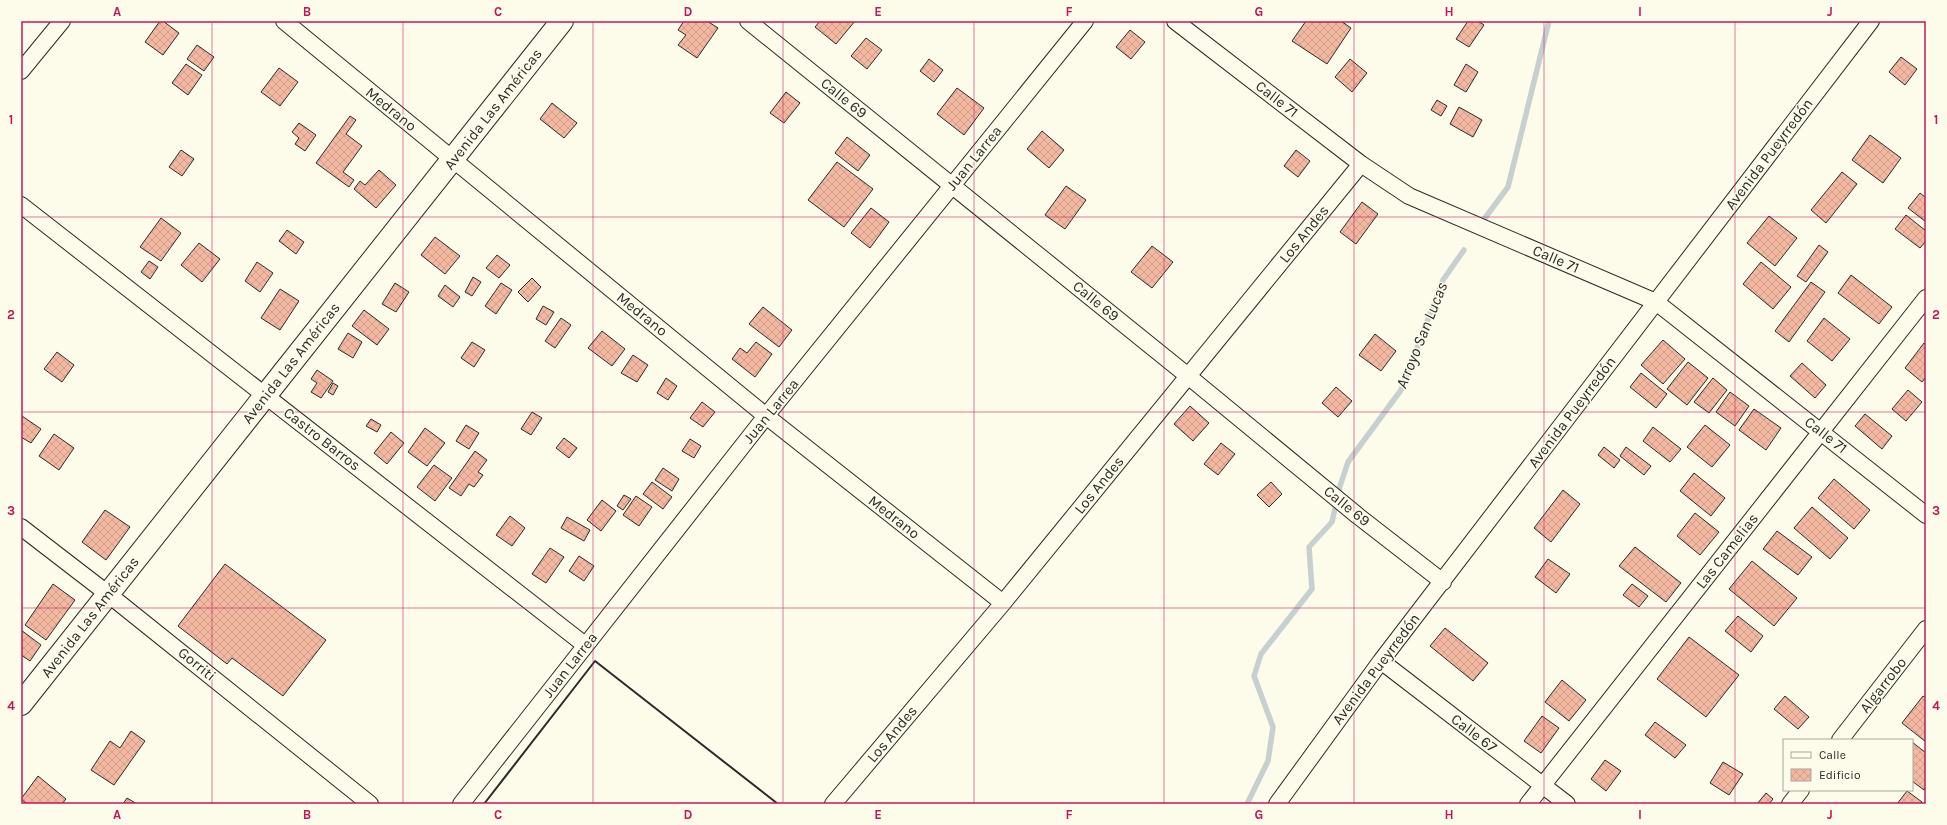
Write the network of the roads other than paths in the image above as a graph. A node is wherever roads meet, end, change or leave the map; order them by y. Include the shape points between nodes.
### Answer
1 (62, 21) edge
2 (284, 21) edge
3 (562, 21) edge
4 (748, 21) edge
5 (1085, 21) edge
6 (1176, 21) edge
7 (1871, 21) edge
8 (21, 71) edge
9 (453, 159) junction
10 (1361, 164) junction
11 (952, 185) junction
12 (21, 205) edge
13 (1926, 298) edge
14 (1656, 302) junction
15 (1188, 376) junction
16 (266, 395) junction
17 (766, 416) junction
18 (1822, 431) junction
19 (1926, 514) edge
20 (21, 527) edge
21 (1443, 582) junction
22 (108, 594) junction
23 (1003, 603) junction
24 (1926, 629) edge
25 (585, 645) junction
26 (1381, 662) junction
27 (21, 704) edge
28 (1841, 739) edge
29 (1542, 785) junction
30 (1800, 791) edge
31 (370, 804) edge
32 (461, 804) edge
33 (833, 804) edge
34 (1277, 804) edge
35 (1528, 804) edge
36 (1567, 804) edge
37 (1790, 804) edge

1 - 8 street
2 - 9 street, Medrano
3 - 9 main road, Avenida Las Américas
4 - 11 street, Calle 69
5 - 11 street, Juan Larrea
6 - 10 street, Calle 71
7 - 14 street, Avenida Pueyrredón
9 - 16 main road, Avenida Las Américas
9 - 17 street, Medrano
10 - 14 street, Calle 71 via 1409,196
10 - 15 street, Los Andes
11 - 15 street, Calle 69
11 - 17 street, Juan Larrea
12 - 16 street, Castro Barros
13 - 18 street, Las Camelias
14 - 18 street, Calle 71
14 - 21 street, Avenida Pueyrredón
15 - 21 street, Calle 69
15 - 23 street, Los Andes
16 - 22 main road, Avenida Las Américas
16 - 25 street, Castro Barros
17 - 23 street, Medrano
17 - 25 street, Juan Larrea
18 - 19 street, Calle 71
18 - 29 street, Las Camelias
20 - 22 street, Gorriti
21 - 26 street, Avenida Pueyrredón
22 - 27 main road, Avenida Las Américas
22 - 31 street, Gorriti
23 - 33 street, Los Andes
24 - 28 street, Algarrobo
25 - 32 street, Juan Larrea
26 - 29 street, Calle 67
26 - 34 street, Avenida Pueyrredón
29 - 35 street, Las Camelias
29 - 36 street, Calle 67
30 - 37 street

